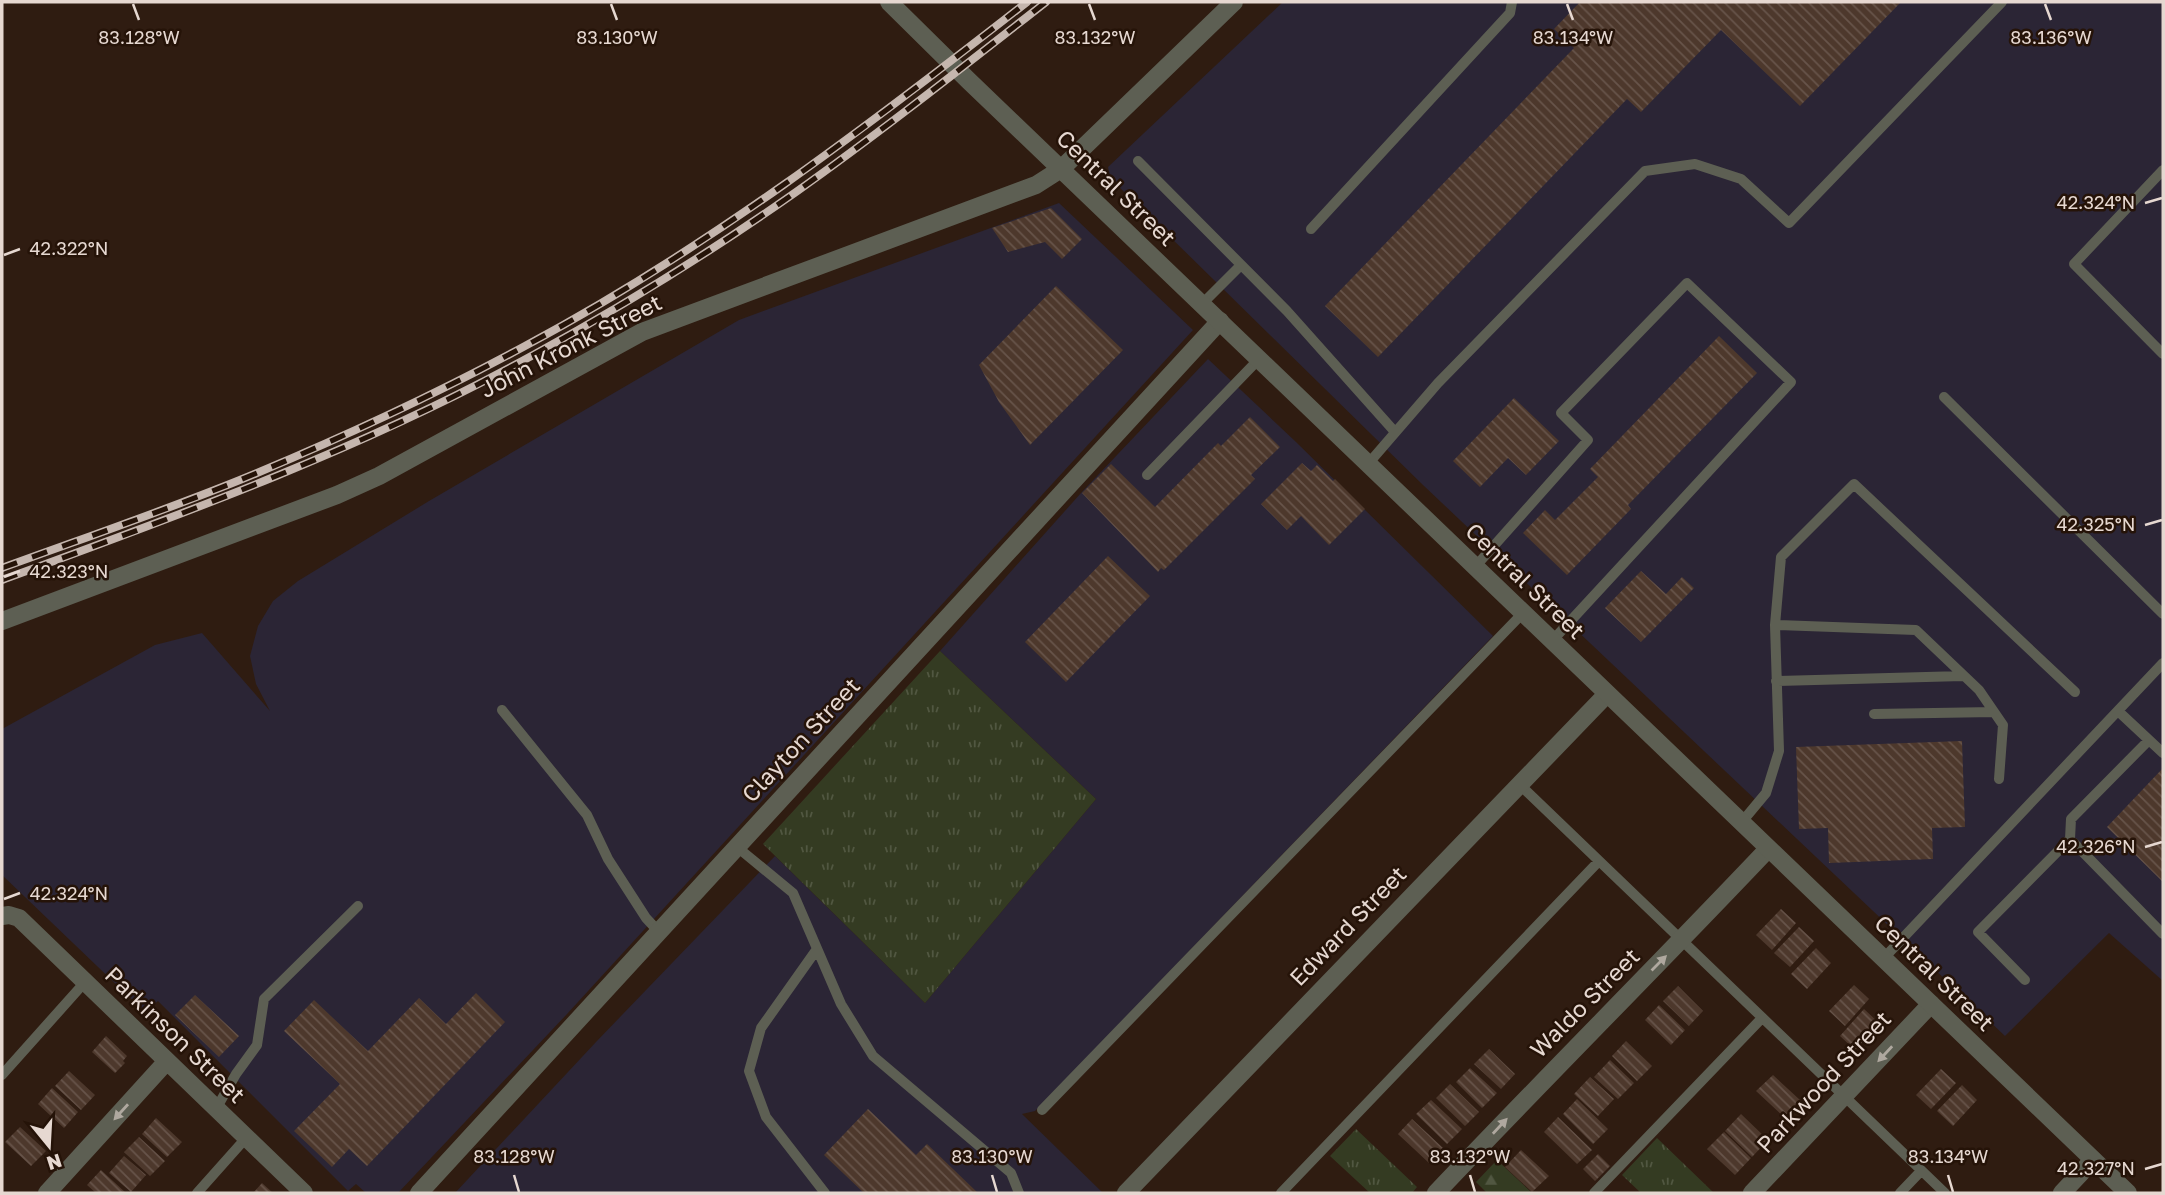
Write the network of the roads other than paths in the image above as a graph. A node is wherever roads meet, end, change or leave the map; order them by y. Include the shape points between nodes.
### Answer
1 (889, 2) edge
2 (1234, 2) edge
3 (1512, 2) edge
4 (2002, 2) edge
5 (1138, 161) dead end
6 (1062, 169) junction
7 (2163, 170) edge
8 (1311, 229) dead end
9 (1241, 265) junction
10 (1202, 304) junction
11 (1220, 321) junction
12 (2163, 354) edge
13 (1259, 359) junction
14 (1944, 397) dead end
15 (1395, 432) junction
16 (1368, 464) junction
17 (1147, 475) dead end
18 (1475, 567) junction
19 (1522, 613) junction
20 (2163, 614) edge
21 (2, 621) edge
22 (1775, 625) junction
23 (1552, 641) junction
24 (2163, 663) edge
25 (1963, 676) junction
26 (1776, 681) junction
27 (2075, 692) dead end
28 (1607, 694) junction
29 (502, 710) dead end
30 (2118, 711) junction
31 (1994, 712) junction
32 (1874, 714) dead end
33 (2149, 740) junction
34 (2163, 753) edge
35 (1998, 779) dead end
36 (1519, 784) junction
37 (1741, 822) junction
38 (2070, 839) junction
39 (737, 847) junction
40 (1769, 849) junction
41 (1599, 861) junction
42 (358, 906) dead end
43 (6, 916) edge
44 (659, 932) junction
45 (2163, 934) edge
46 (1682, 941) junction
47 (817, 949) junction
48 (1883, 959) junction
49 (2025, 980) dead end
50 (85, 982) junction
51 (1931, 1004) junction
52 (1762, 1018) junction
53 (167, 1062) junction
54 (2, 1075) edge
55 (1844, 1097) junction
56 (216, 1109) junction
57 (1042, 1110) dead end
58 (246, 1138) junction
59 (2093, 1160) junction
60 (1921, 1171) junction
61 (47, 1193) edge
62 (197, 1193) edge
63 (304, 1193) edge
64 (419, 1193) edge
65 (825, 1193) edge
66 (1019, 1193) edge
67 (1126, 1193) edge
68 (1281, 1193) edge
69 (1436, 1193) edge
70 (1594, 1193) edge
71 (1752, 1193) edge
72 (1900, 1193) edge
73 (1945, 1193) edge
74 (2062, 1193) edge
75 (2128, 1193) edge

1 - 6 street, Central Street
2 - 6 street, John Kronk Street
3 - 8 lane via 1510,13
4 - 15 lane via 1789,223 1741,179 1695,164 1645,171
5 - 9 lane
6 - 10 street, Central Street
6 - 21 street, John Kronk Street via 1036,185 642,332 337,495
7 - 12 lane via 2074,264
9 - 10 lane
9 - 15 lane
10 - 11 street, Central Street
11 - 13 street, Central Street
11 - 39 street, Clayton Street
13 - 16 street, Central Street
13 - 17 lane
14 - 20 lane
15 - 16 lane
16 - 18 street, Central Street
18 - 19 street, Central Street
18 - 23 lane via 1588,440 1561,413 1688,283 1791,382
19 - 23 street, Central Street
19 - 57 lane
22 - 25 lane via 1916,631
22 - 26 lane
22 - 27 lane via 1781,557 1854,484
23 - 28 street, Central Street
24 - 30 lane
25 - 26 lane
25 - 31 lane
26 - 37 lane via 1779,751 1766,793
28 - 36 street, Edward Street
28 - 37 street, Central Street
29 - 44 lane via 587,815 608,859
30 - 33 lane
30 - 48 lane
31 - 32 lane
31 - 35 lane via 2003,725
33 - 34 lane
33 - 38 lane via 2071,819
36 - 41 lane
36 - 67 street, Edward Street
37 - 40 street, Central Street
38 - 45 lane
38 - 49 lane via 1978,932
39 - 44 street, Clayton Street
39 - 47 lane via 793,893
40 - 46 street, Waldo Street
40 - 48 street, Central Street
41 - 46 lane
41 - 68 lane
42 - 56 lane via 264,999 257,1045
43 - 50 street, Parkinson Street via 19,918
44 - 64 street, Clayton Street
46 - 52 lane
69 -> 46 street, Waldo Street
47 - 65 lane via 761,1028 749,1071 766,1117
47 - 66 lane via 841,1004 873,1056 1011,1173
48 - 51 street, Central Street
50 - 53 street, Parkinson Street
50 - 54 lane
51 -> 55 street, Parkwood Street
51 - 59 street, Central Street
52 - 55 lane
52 - 70 lane
53 - 56 street, Parkinson Street
53 -> 61 street
55 - 60 lane
55 - 71 street, Parkwood Street
56 - 58 street, Parkinson Street
58 - 62 lane
58 - 63 street, Parkinson Street
59 - 74 street
59 - 75 street, Central Street
60 - 72 lane
60 - 73 lane

